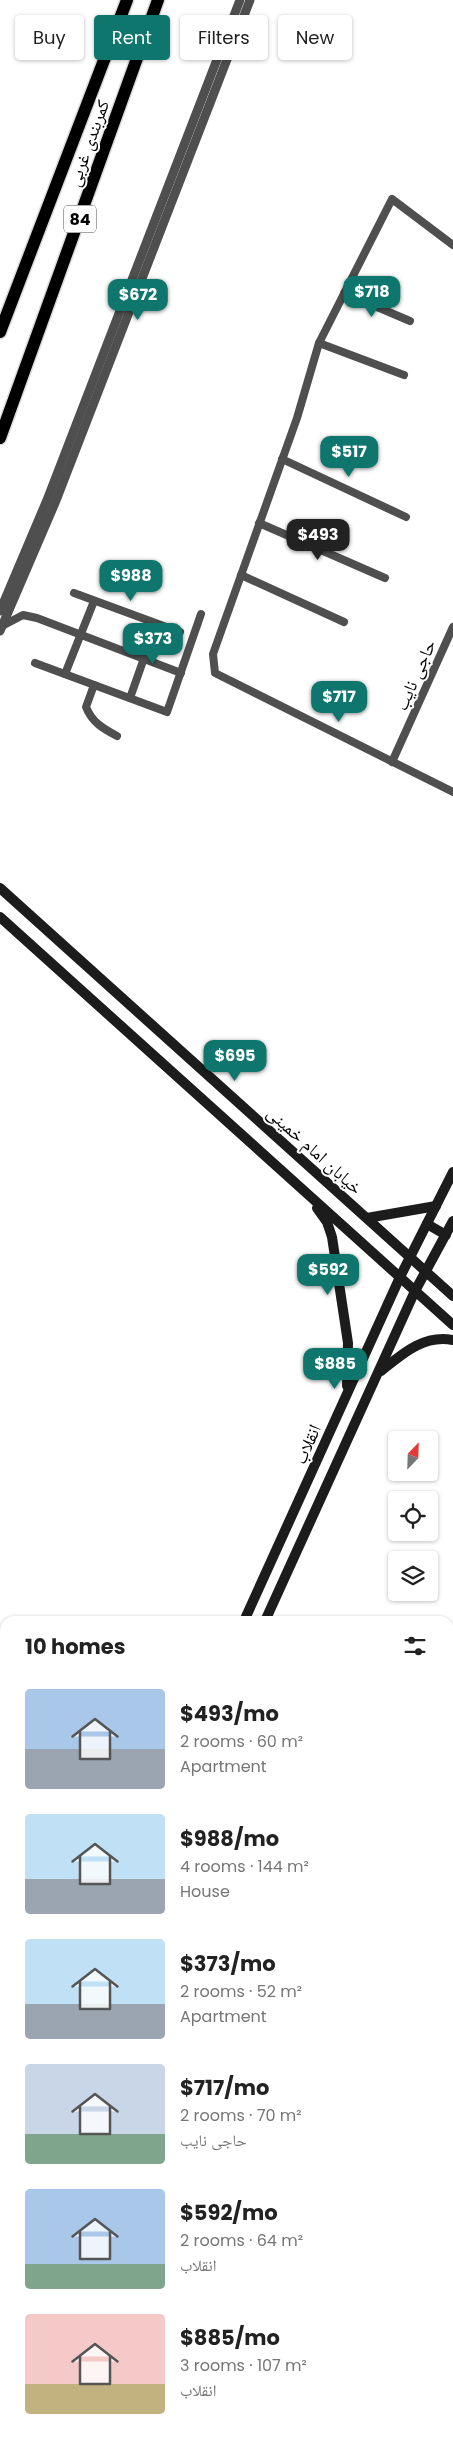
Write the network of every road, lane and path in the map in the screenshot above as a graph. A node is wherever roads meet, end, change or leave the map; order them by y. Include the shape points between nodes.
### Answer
1 (128, 0) edge
2 (158, 0) edge
3 (240, 0) edge
4 (250, 0) edge
5 (453, 245) edge
6 (344, 293) junction
7 (410, 321) dead end
8 (0, 332) edge
9 (319, 343) junction
10 (404, 375) dead end
11 (0, 438) edge
12 (282, 459) junction
13 (406, 517) dead end
14 (259, 523) junction
15 (241, 575) junction
16 (385, 578) dead end
17 (74, 593) dead end
18 (94, 601) junction
19 (0, 611) edge
20 (201, 614) dead end
21 (344, 622) dead end
22 (156, 624) junction
23 (453, 627) edge
24 (1, 628) edge
25 (180, 632) dead end
26 (80, 636) junction
27 (143, 659) junction
28 (35, 663) dead end
29 (180, 673) junction
30 (65, 674) junction
31 (94, 685) junction
32 (130, 698) junction
33 (117, 736) dead end
34 (392, 762) junction
35 (453, 792) edge
36 (0, 888) edge
37 (0, 917) edge
38 (453, 1172) edge
39 (310, 1196) junction
40 (436, 1206) junction
41 (367, 1218) junction
42 (453, 1221) edge
43 (427, 1224) junction
44 (446, 1235) junction
45 (410, 1257) junction
46 (427, 1272) junction
47 (400, 1277) junction
48 (416, 1292) junction
49 (453, 1296) edge
50 (453, 1325) edge
51 (453, 1340) edge
52 (378, 1373) junction
53 (346, 1394) junction
54 (246, 1616) edge
55 (267, 1616) edge

1 - 8 highway, کمربندی غربی / 84
2 - 11 highway, کمربندی غربی / 84
3 - 19 street via 47,500
4 - 24 street via 54,503
5 - 6 street via 392,199
6 - 7 street
6 - 9 street
9 - 10 street
9 - 12 street
12 - 13 street
12 - 14 street
14 - 15 street
14 - 16 street
15 - 21 street
15 - 34 street via 213,654 215,673
17 - 18 street
18 - 22 street
18 - 26 street
20 - 29 street
22 - 25 street
22 - 27 street
23 - 34 street, حاجی نایب
24 - 26 street via 23,616 46,621
26 - 27 street
26 - 30 street
27 - 29 street
27 - 32 street
28 - 30 street
29 - 32 street via 167,712
30 - 31 street
31 - 32 street
31 - 33 street via 86,707 90,718
34 - 35 street
36 - 41 main road, خیابان امام خمینی
37 - 39 main road
38 - 40 main road, انقلاب
39 - 47 main road
39 - 53 main road via 327,1222 332,1237 348,1343
40 - 41 main road
40 - 43 main road, انقلاب
41 - 45 main road, خیابان امام خمینی
42 - 44 main road, انقلاب
43 - 44 main road
43 - 45 main road, انقلاب
44 - 46 main road, انقلاب
45 - 46 main road, خیابان امام خمینی
45 - 47 main road, انقلاب
46 - 48 main road, انقلاب
46 - 49 main road, خیابان امام خمینی
47 - 48 main road
47 - 53 main road, انقلاب
48 - 50 main road
48 - 52 main road, انقلاب
51 - 52 main road via 426,1340 407,1350
52 - 55 main road, انقلاب
53 - 54 main road, انقلاب

